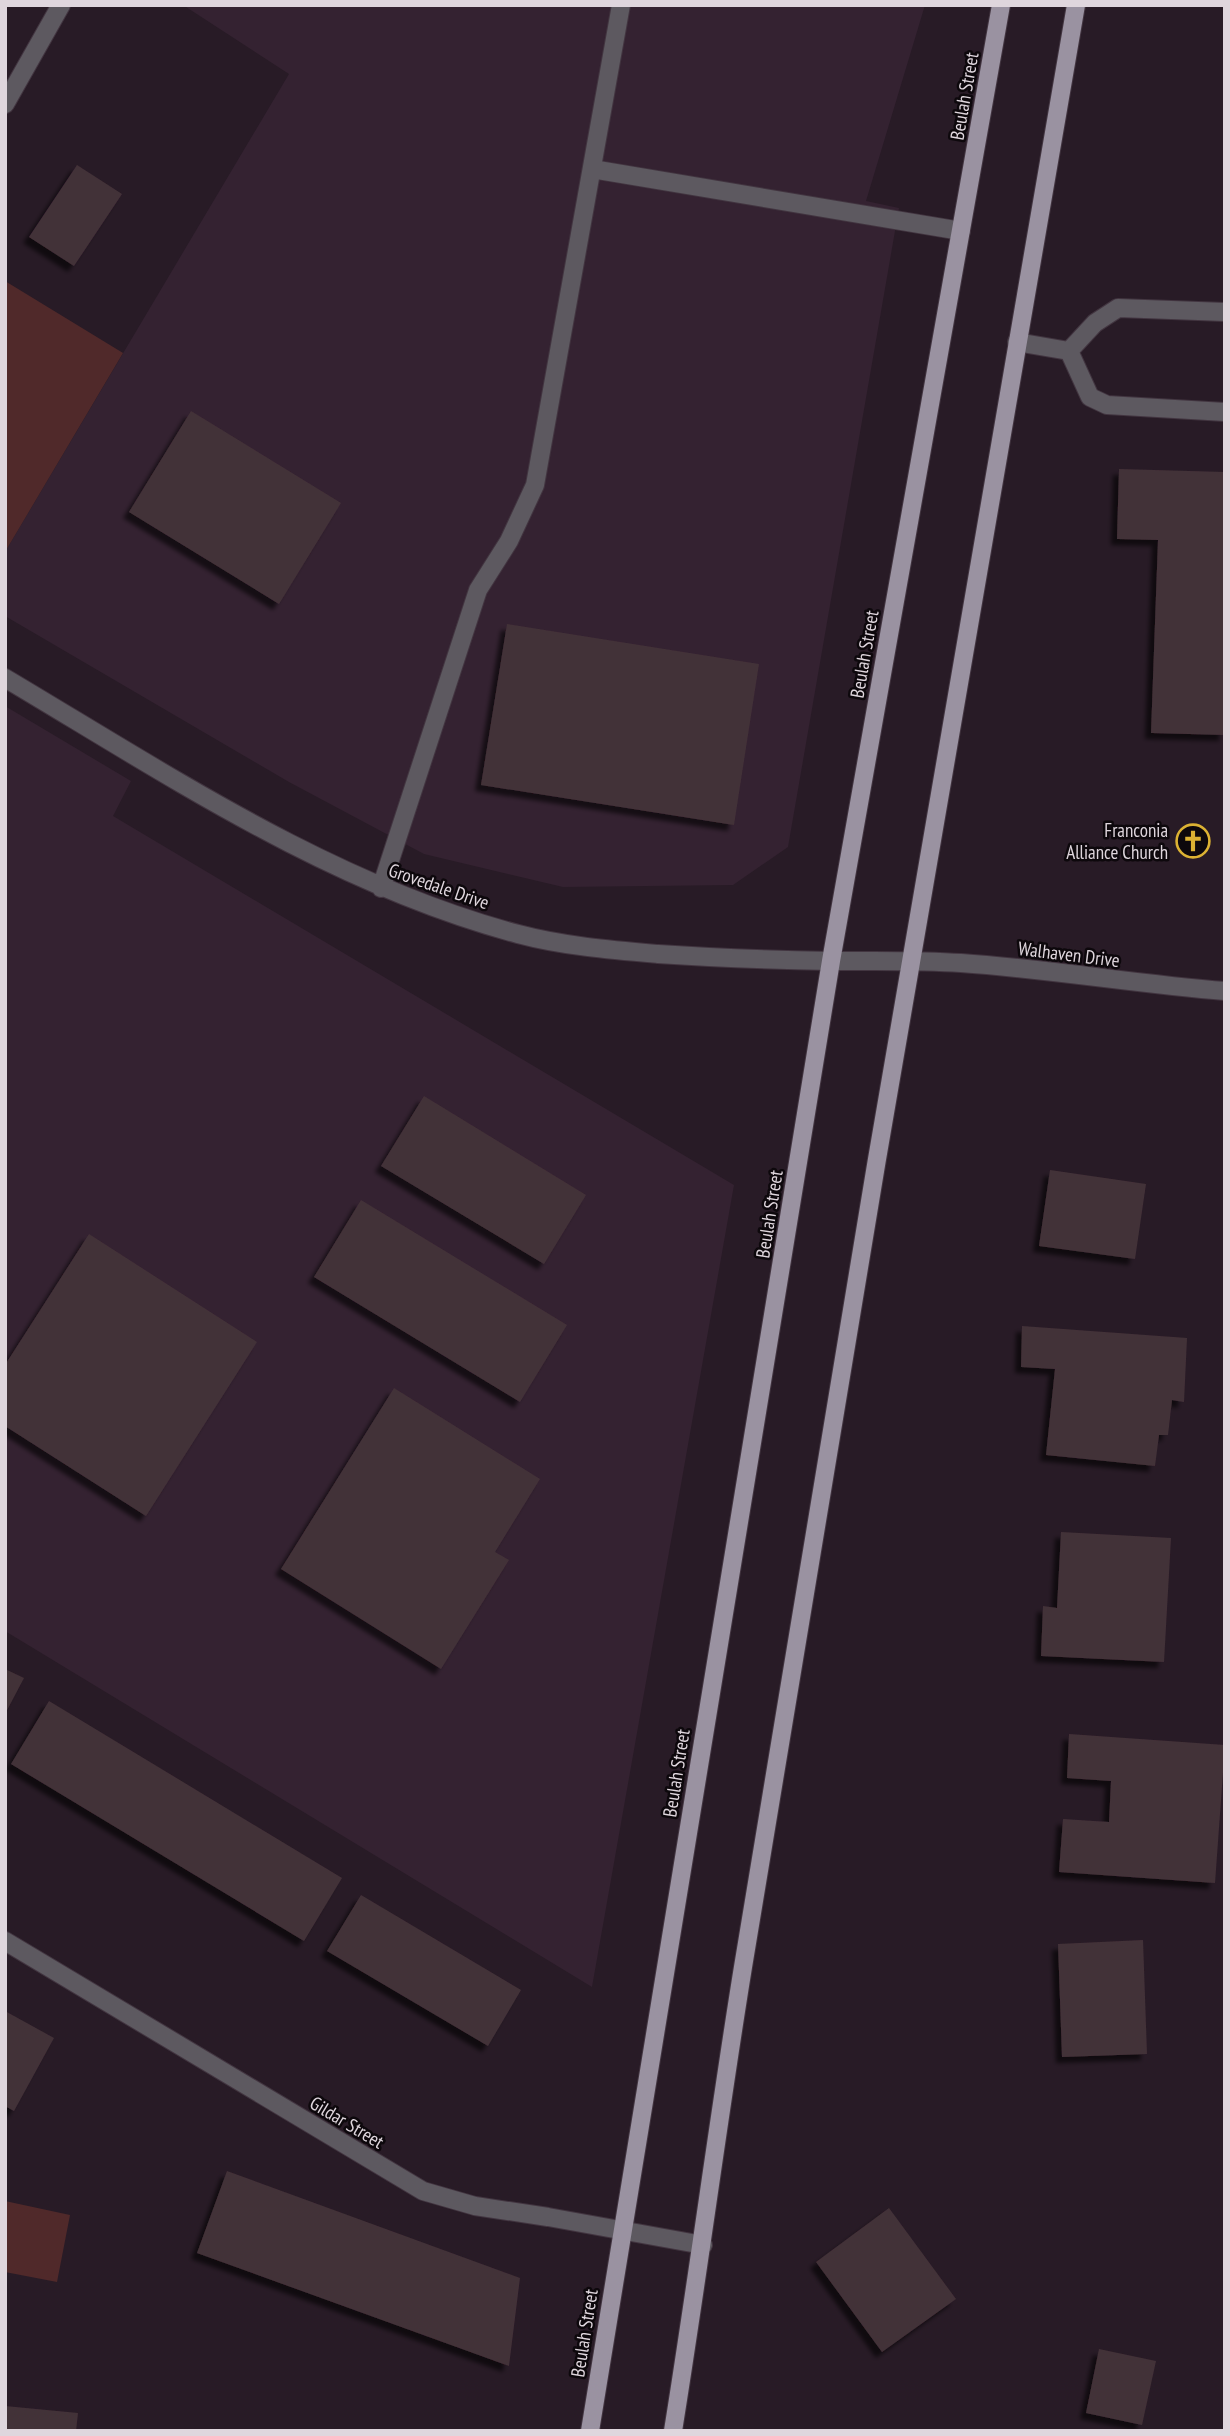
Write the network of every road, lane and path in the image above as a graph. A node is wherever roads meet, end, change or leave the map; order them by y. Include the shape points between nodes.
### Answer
1 (61, 5) edge
2 (621, 5) edge
3 (1001, 5) edge
4 (1076, 5) edge
5 (5, 104) edge
6 (592, 169) junction
7 (961, 231) junction
8 (1225, 312) edge
9 (1017, 342) junction
10 (1069, 351) junction
11 (1225, 412) edge
12 (5, 678) edge
13 (381, 888) junction
14 (831, 961) junction
15 (909, 962) junction
16 (1225, 991) edge
17 (5, 1941) edge
18 (622, 2231) junction
19 (703, 2245) junction
20 (590, 2431) edge
21 (673, 2431) edge

1 - 5 street
2 - 6 street
3 - 7 main road, Beulah Street
4 - 9 main road
6 - 7 street
6 - 13 street via 535,485 509,541 478,590
7 - 14 main road, Beulah Street
8 - 10 street via 1118,308
9 - 10 street
9 - 15 main road
10 - 11 street via 1090,397 1107,405
12 - 13 street, Grovedale Drive via 300,851
13 - 14 street, Grovedale Drive via 520,935 603,950
14 - 15 street, Grovedale Drive
14 - 18 main road, Beulah Street
15 - 16 street, Walhaven Drive via 959,962
15 - 19 main road via 744,1960
17 - 18 street, Gildar Street via 423,2191 475,2206
18 - 19 street, Gildar Street
18 - 20 main road, Beulah Street
19 - 21 main road

